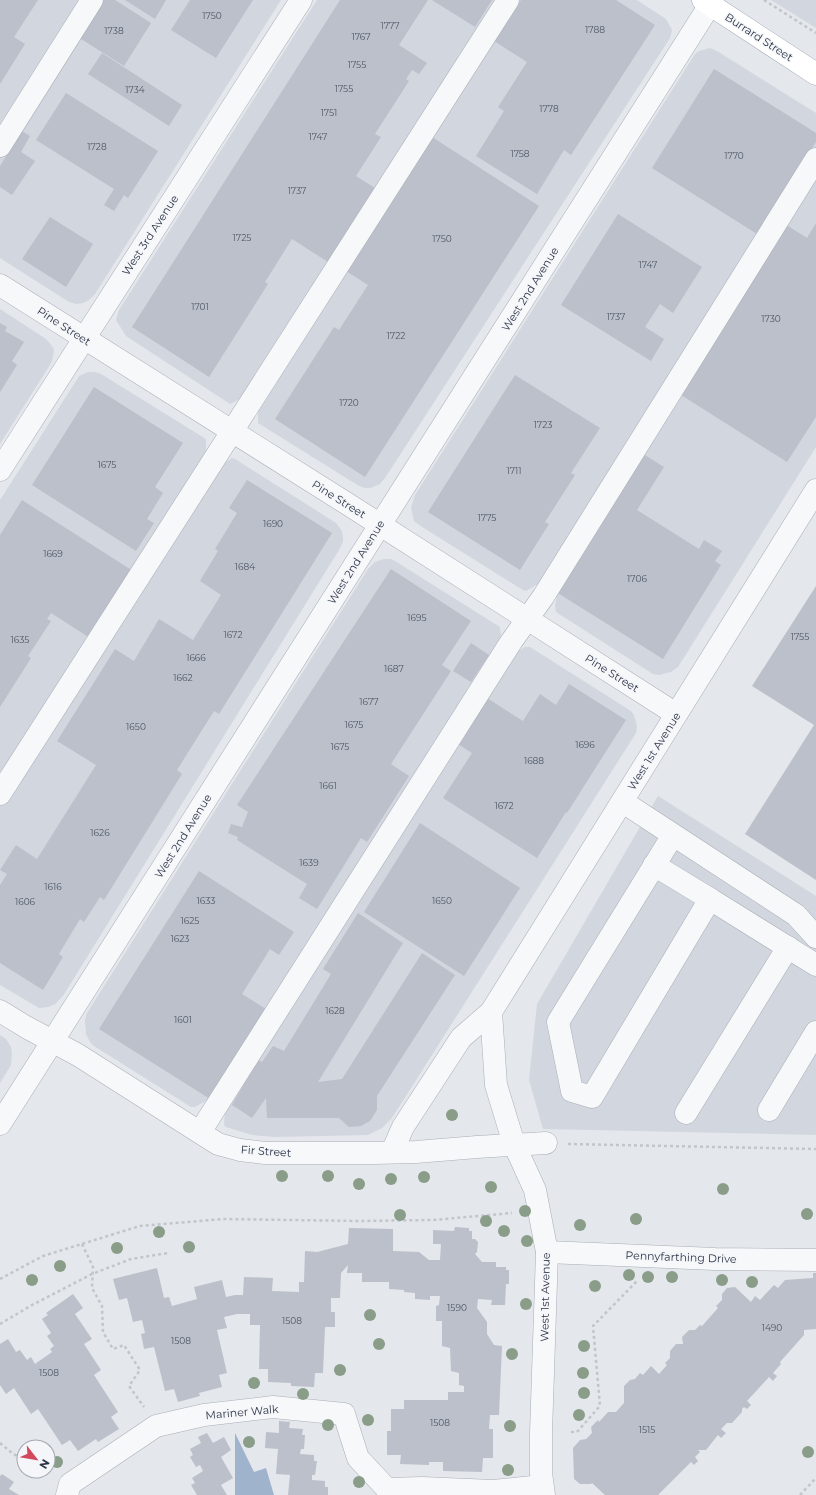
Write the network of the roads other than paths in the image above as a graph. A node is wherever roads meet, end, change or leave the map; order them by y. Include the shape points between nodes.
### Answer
1 (92, 0) edge
2 (301, 0) edge
3 (508, 0) edge
4 (709, 2) edge
5 (816, 74) edge
6 (0, 146) edge
7 (816, 159) edge
8 (0, 285) edge
9 (84, 339) junction
10 (233, 432) junction
11 (0, 470) edge
12 (816, 490) edge
13 (380, 525) junction
14 (526, 619) junction
15 (676, 714) junction
16 (0, 794) edge
17 (623, 802) junction
18 (673, 834) junction
19 (654, 864) junction
20 (710, 899) junction
21 (806, 915) edge
22 (816, 937) edge
23 (788, 947) junction
24 (816, 965) edge
25 (0, 1011) edge
26 (491, 1012) junction
27 (816, 1032) edge
28 (53, 1042) junction
29 (769, 1110) dead end
30 (686, 1113) dead end
31 (0, 1124) edge
32 (200, 1132) junction
33 (546, 1143) road end
34 (514, 1144) junction
35 (392, 1152) junction
36 (546, 1252) junction
37 (816, 1260) edge
38 (543, 1490) edge
39 (419, 1491) edge
40 (66, 1495) edge

1 - 6 street
2 - 9 street, West 3rd Avenue
3 - 10 street
4 - 5 main road, Burrard Street
4 - 13 street, West 2nd Avenue
7 - 14 street via 543,597
8 - 9 street, Pine Street
9 - 10 street, Pine Street
9 - 11 street, West 3rd Avenue
10 - 13 street, Pine Street
10 - 16 street
12 - 15 street, West 1st Avenue
13 - 14 street, Pine Street
13 - 28 street, West 2nd Avenue
14 - 15 street, Pine Street
14 - 32 street
15 - 17 street, West 1st Avenue
17 - 18 street
17 - 26 street, West 1st Avenue
18 - 19 street
18 - 21 street
19 - 20 street
19 - 20 street via 558,1022 572,1091 592,1097
20 - 23 street
21 - 22 street
23 - 24 street
23 - 30 street
25 - 28 street, Fir Street
26 - 34 street, West 1st Avenue via 496,1085
26 - 35 street, West 1st Avenue via 461,1038 403,1127
27 - 29 street
28 - 31 street, West 2nd Avenue
28 - 32 street, Fir Street
32 - 35 street, Fir Street via 218,1144 265,1153
33 - 34 street, Fir Street
34 - 35 street, Fir Street
34 - 36 street, West 1st Avenue via 535,1190
36 - 37 street, Pennyfarthing Drive
36 - 38 street, West 1st Avenue via 541,1433
38 - 39 street
39 - 40 street, Mariner Walk via 387,1489 358,1458 344,1414 273,1407 204,1415 156,1426 70,1484

